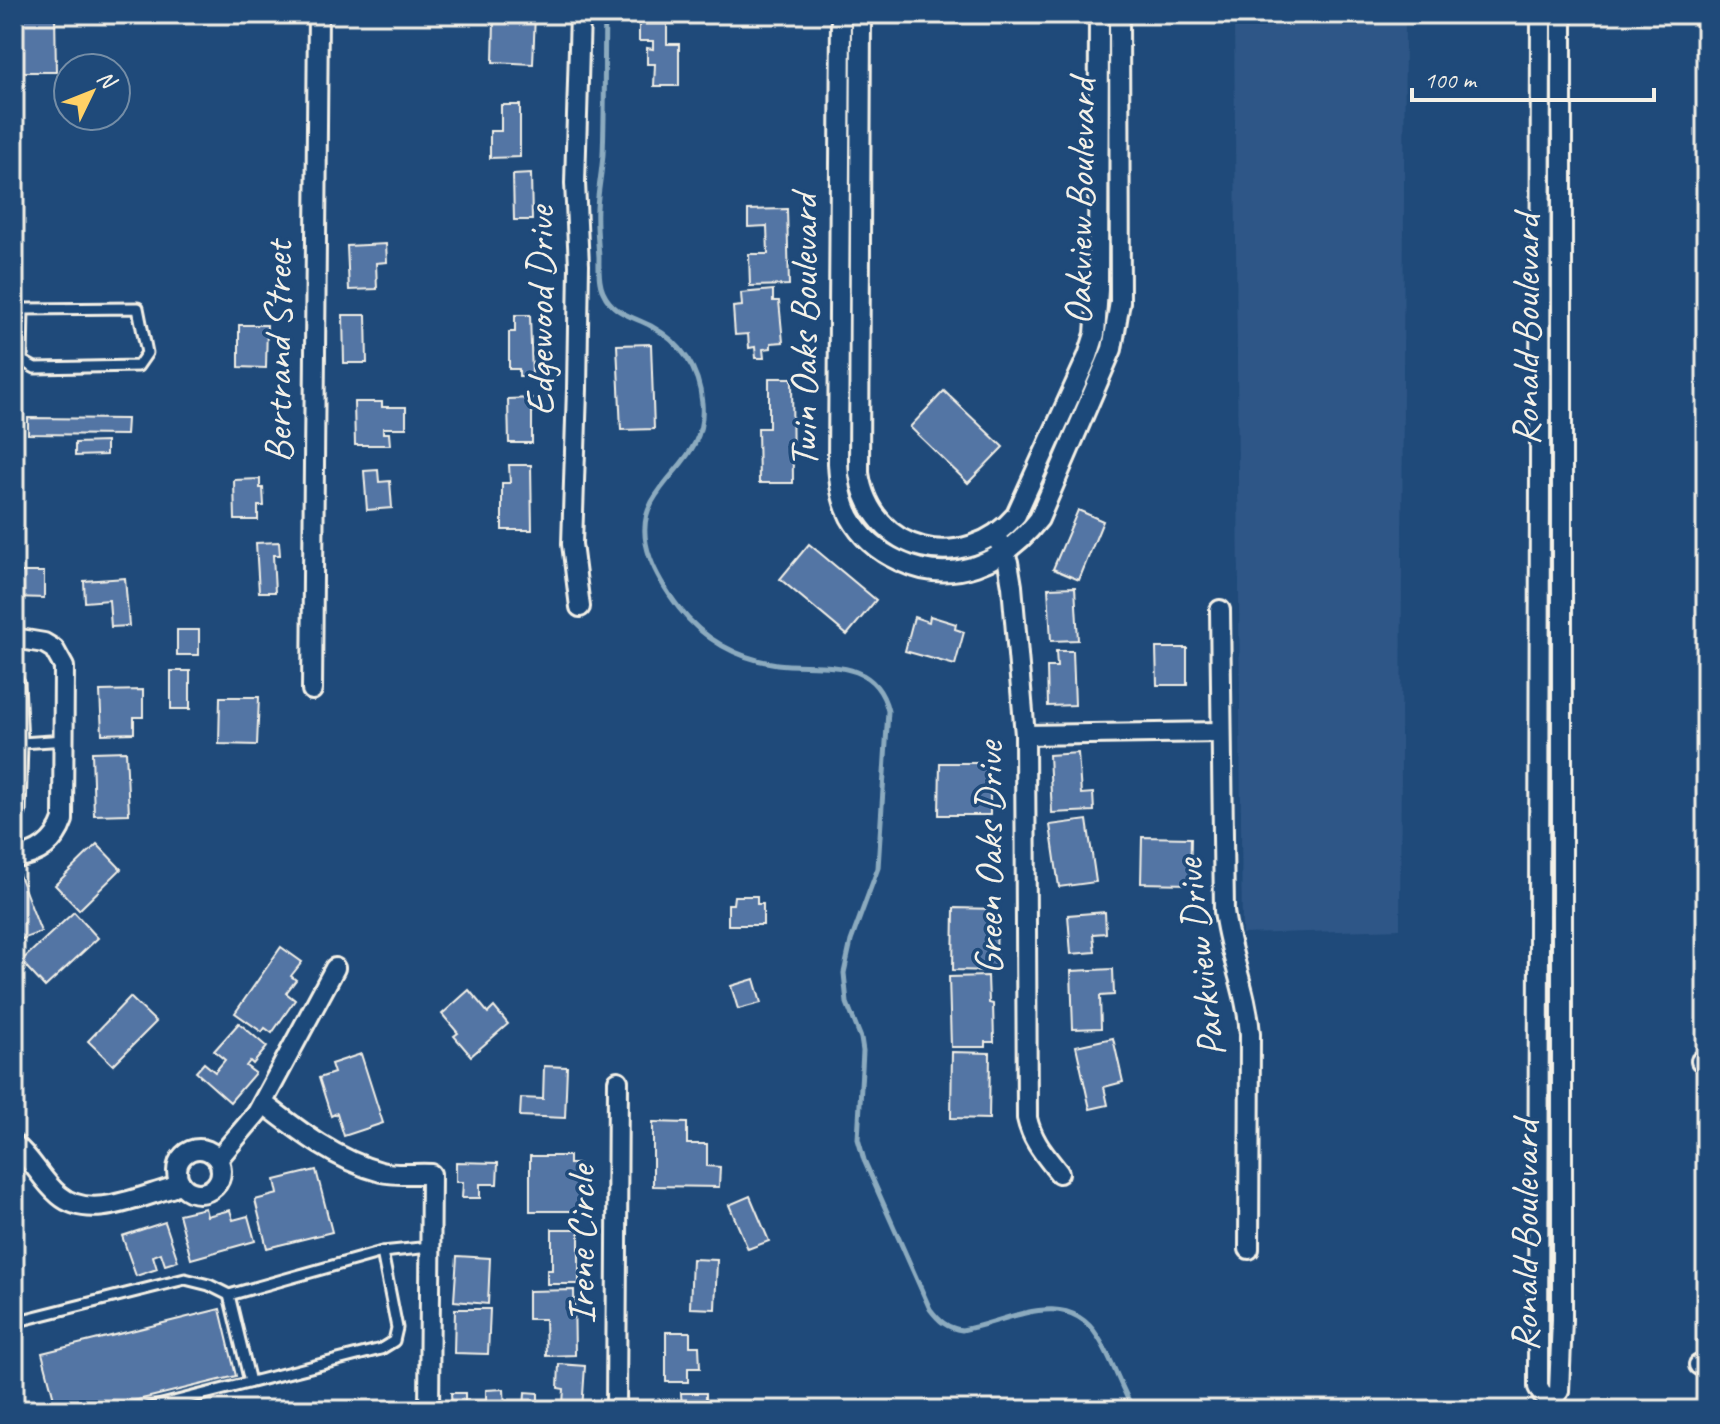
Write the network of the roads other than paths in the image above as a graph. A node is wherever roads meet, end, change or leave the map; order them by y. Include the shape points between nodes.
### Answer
1 (318, 14) edge
2 (580, 14) edge
3 (841, 14) edge
4 (861, 14) edge
5 (1099, 14) edge
6 (1119, 14) edge
7 (1541, 14) edge
8 (1562, 14) edge
9 (1540, 123) junction
10 (1562, 123) junction
11 (18, 361) edge
12 (1540, 381) junction
13 (1562, 381) junction
14 (1000, 544) junction
15 (580, 607) dead end
16 (1220, 610) dead end
17 (14, 638) edge
18 (1540, 646) junction
19 (1562, 646) junction
20 (19, 682) dead end
21 (312, 690) dead end
22 (1221, 732) junction
23 (1025, 735) junction
24 (65, 740) junction
25 (22, 743) junction
26 (20, 813) dead end
27 (14, 858) edge
28 (1562, 901) junction
29 (1539, 902) junction
30 (335, 968) dead end
31 (618, 1081) dead end
32 (263, 1103) junction
33 (14, 1144) edge
34 (218, 1159) junction
35 (1539, 1159) junction
36 (1562, 1159) junction
37 (1059, 1173) dead end
38 (180, 1182) junction
39 (431, 1247) junction
40 (1249, 1249) dead end
41 (382, 1252) junction
42 (229, 1295) junction
43 (14, 1322) edge
44 (250, 1382) junction
45 (142, 1410) edge
46 (429, 1410) edge
47 (616, 1410) edge

1 - 21 street, Bertrand Street
2 - 15 street, Edgewood Drive via 572,544
3 - 14 street, Twin Oaks Boulevard via 838,463 845,504 867,540 885,555 915,567 954,572 979,566
4 - 14 street, Twin Oaks Boulevard via 861,488 883,525 915,545 940,550
5 - 14 street, Oakview Boulevard via 1095,334 1024,502
6 - 14 street, Oakview Boulevard via 1120,302 1115,339 1047,504 1025,537
7 - 9 street, Ronald Boulevard
8 - 10 street, Ronald Boulevard
9 - 10 street
9 - 12 street, Ronald Boulevard
10 - 13 street, Ronald Boulevard
11 - 11 lane via 23,309 138,308 147,353 138,366 35,368
12 - 13 street
12 - 18 street, Ronald Boulevard
13 - 19 street, Ronald Boulevard
14 - 23 street, Green Oaks Drive via 1016,611
16 - 22 street, Parkview Drive
17 - 24 street via 44,643 64,667
18 - 19 street
18 - 29 street, Ronald Boulevard
19 - 28 street, Ronald Boulevard
20 - 25 lane
22 - 23 street
22 - 40 street, Parkview Drive via 1224,911 1249,1021
23 - 37 street, Green Oaks Drive via 1027,1118 1030,1134
24 - 25 lane
24 - 27 street via 60,828 38,852
25 - 26 lane
28 - 29 street
28 - 36 street, Ronald Boulevard
29 - 35 street, Ronald Boulevard
30 - 32 street
31 - 47 street, Irene Circle
32 - 34 street
32 - 39 street via 310,1139 351,1160 384,1173 431,1174
33 - 38 street via 59,1195 76,1206 97,1207
34 - 38 street via 208,1150 188,1152 177,1169
34 - 38 street via 221,1174 214,1187 200,1193
35 - 36 street
35 - 36 street, Ronald Boulevard via 1538,1387 1549,1398 1559,1391
39 - 41 lane
39 - 46 street
41 - 42 lane
41 - 44 lane via 397,1328 394,1341 381,1349
42 - 43 lane via 185,1279
42 - 44 lane
44 - 45 lane

